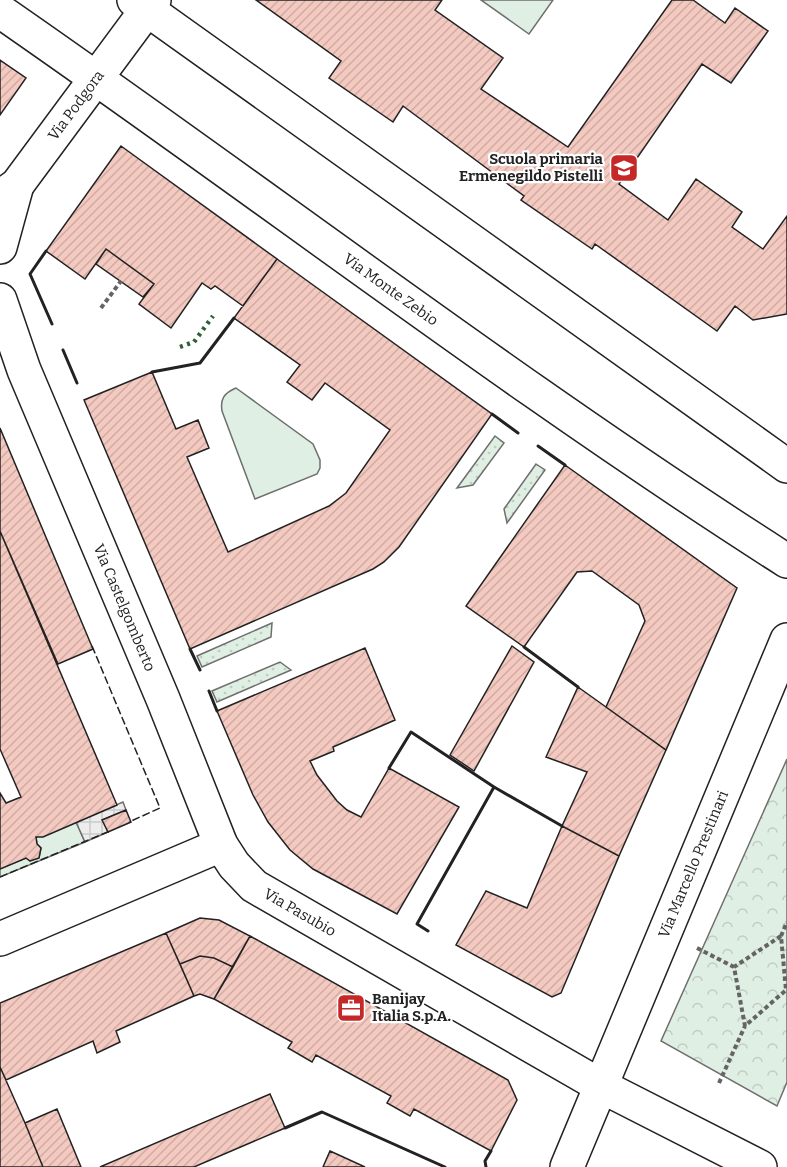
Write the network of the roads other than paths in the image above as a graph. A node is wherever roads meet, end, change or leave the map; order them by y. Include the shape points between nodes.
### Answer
1 (145, 3) edge
2 (0, 11) edge
3 (96, 78) junction
4 (9, 191) edge
5 (0, 247) edge
6 (0, 300) edge
7 (0, 348) edge
8 (24, 370) junction
9 (787, 466) edge
10 (787, 561) edge
11 (787, 640) edge
12 (221, 845) junction
13 (0, 939) edge
14 (602, 1086) junction
15 (567, 1167) edge
16 (760, 1167) edge

1 - 3 street, Via Podgora
1 - 9 street
2 - 3 street, Via Monte Zebio
3 - 4 street, Via Podgora
3 - 10 street, Via Monte Zebio via 553,405
4 - 5 street
6 - 8 street, Via Castelgomberto
7 - 8 street, Via Castelgomberto
8 - 12 street, Via Castelgomberto
11 - 14 street, Via Marcello Prestinari
12 - 13 street
12 - 14 street, Via Pasubio via 254,886
14 - 15 street, Via Marcello Prestinari
14 - 16 street

